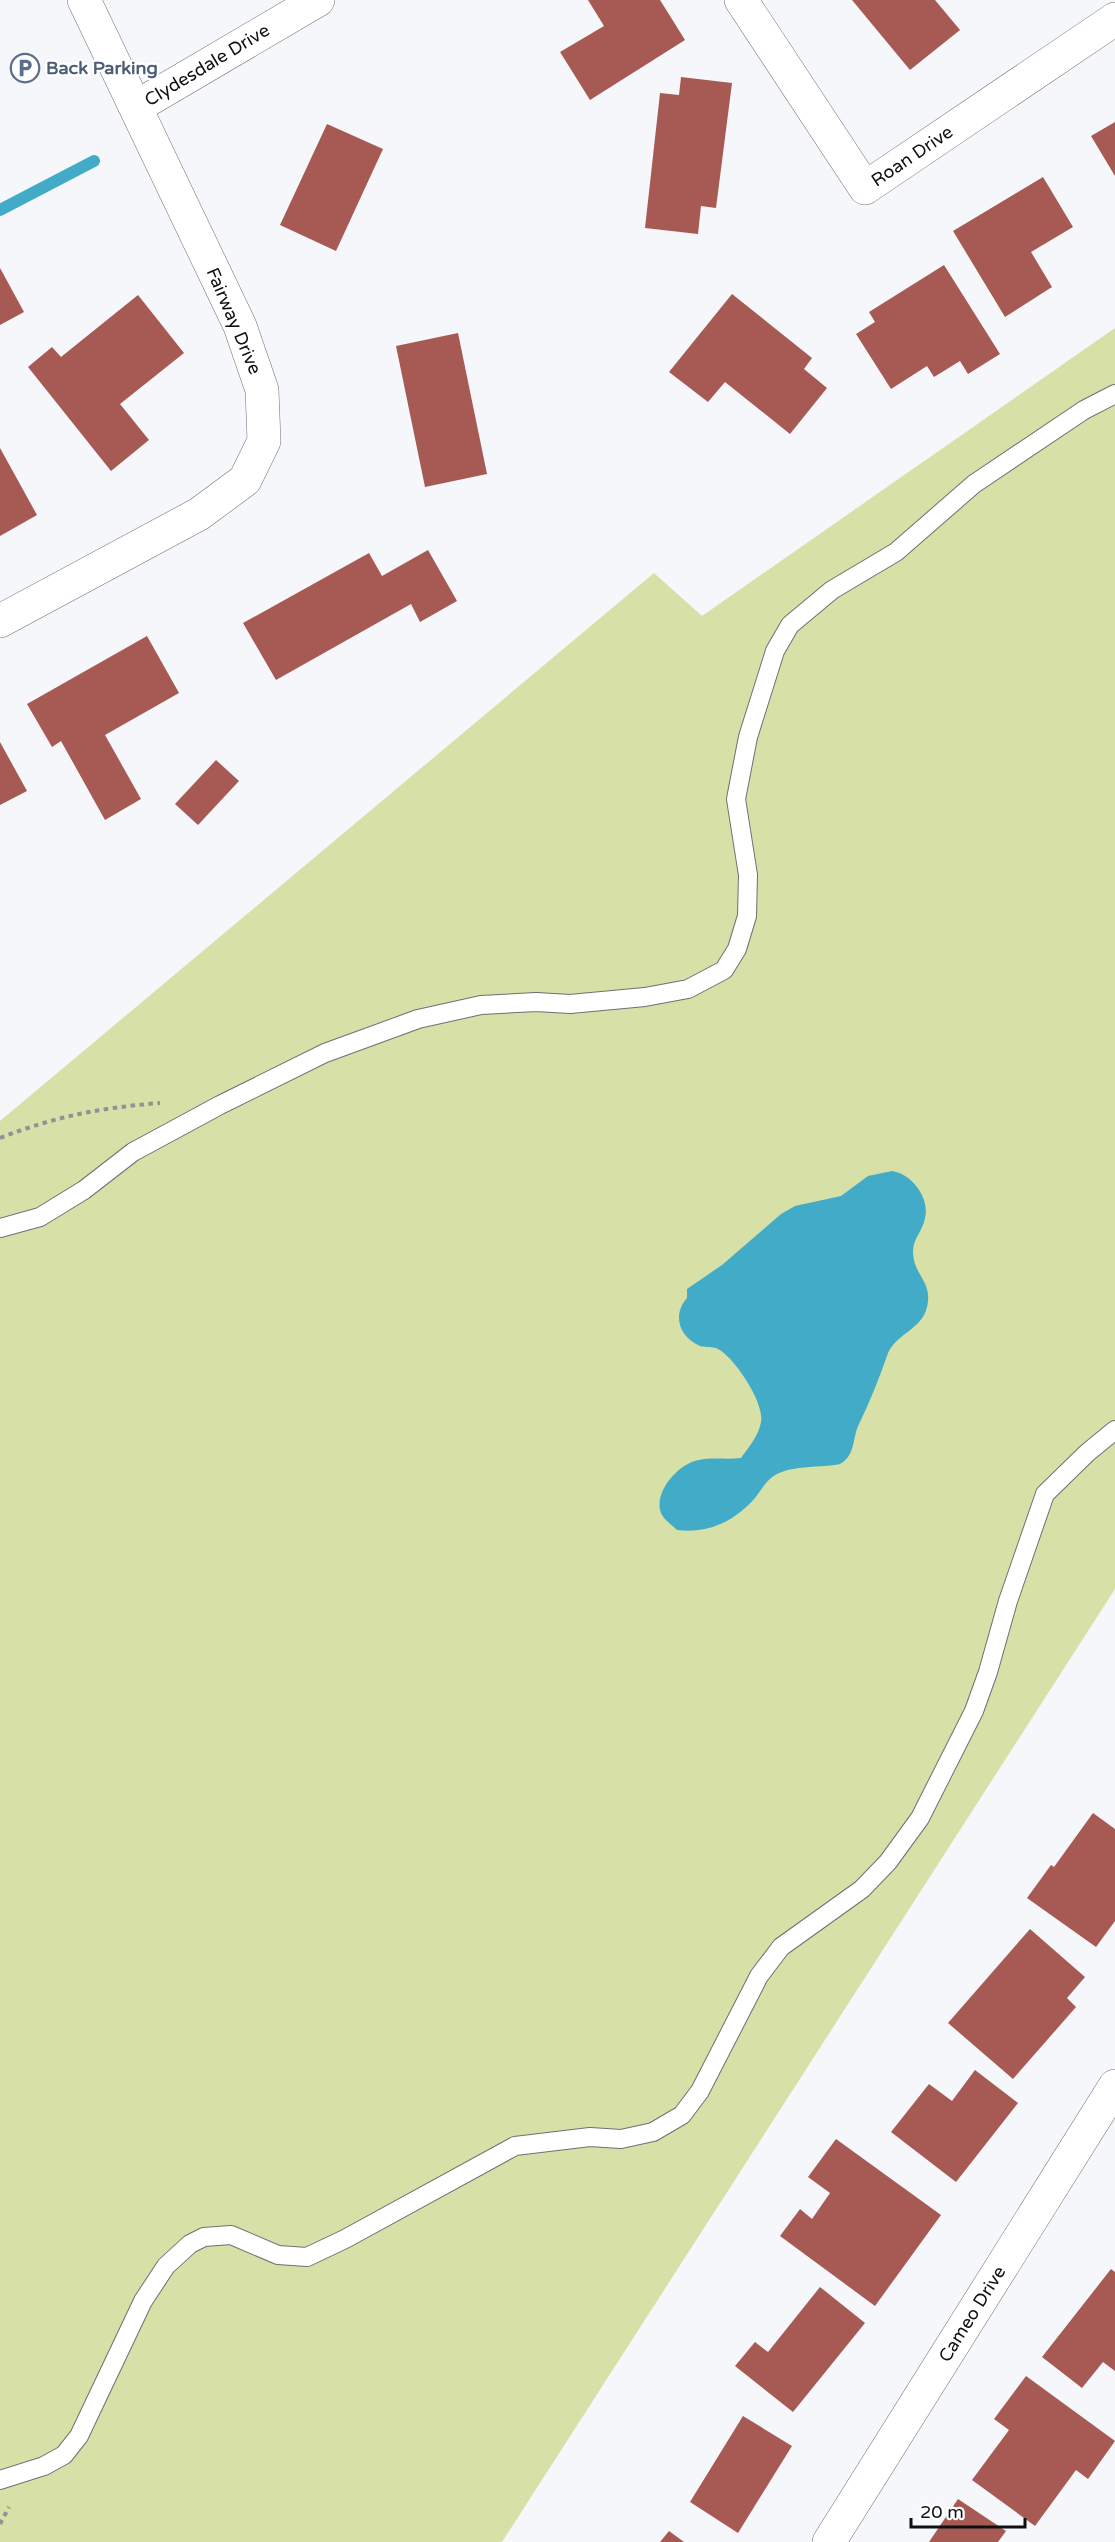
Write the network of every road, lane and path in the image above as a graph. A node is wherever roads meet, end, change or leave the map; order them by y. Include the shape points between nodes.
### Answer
1 (84, 0) edge
2 (318, 0) edge
3 (741, 0) edge
4 (1115, 19) edge
5 (136, 107) junction
6 (1115, 394) edge
7 (0, 621) edge
8 (163, 1103) dead end
9 (0, 1138) edge
10 (0, 1228) edge
11 (1115, 1430) edge
12 (1115, 2086) edge
13 (0, 2480) edge
14 (829, 2542) edge

1 - 5 street, Clydesdale Drive
2 - 5 street, Clydesdale Drive
3 - 4 street, Roan Drive via 865,188
5 - 7 street, Fairway Drive via 240,326 262,390 264,441 245,480 199,514
6 - 10 lane via 1084,410 974,484 896,552 832,590 790,625 776,651 748,737 736,799 748,876 747,916 737,949 724,970 688,989 645,997 570,1004 481,1005 418,1019 325,1053 220,1105 133,1152 84,1190 40,1217
8 - 9 path via 111,1107 49,1119
11 - 13 lane via 1045,1494 974,1711 920,1818 888,1862 862,1889 781,1947 759,1976 700,2091 682,2115 653,2132 621,2139 590,2137 515,2146 307,2257 278,2255 231,2235 204,2237 190,2244 166,2266 143,2301 79,2436 64,2455
12 - 14 street, Cameo Drive

